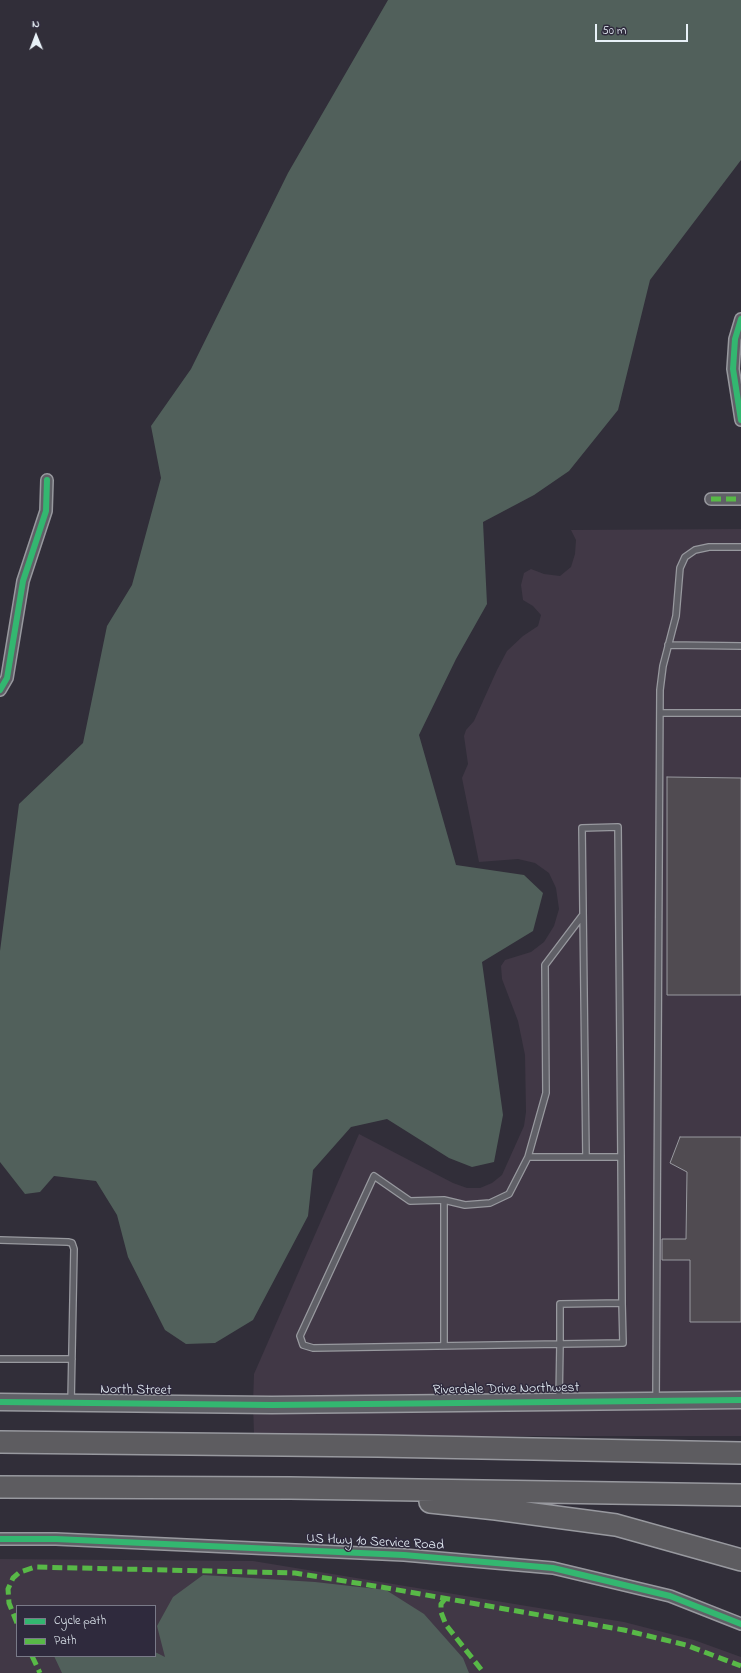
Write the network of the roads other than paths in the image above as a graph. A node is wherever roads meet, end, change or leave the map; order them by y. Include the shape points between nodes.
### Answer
1 (741, 319) edge
2 (741, 420) edge
3 (47, 480) dead end
4 (711, 499) dead end
5 (741, 499) edge
6 (741, 547) edge
7 (668, 645) junction
8 (741, 646) edge
9 (0, 690) edge
10 (660, 713) junction
11 (741, 713) edge
12 (583, 915) junction
13 (586, 1157) junction
14 (621, 1157) junction
15 (528, 1158) junction
16 (444, 1200) junction
17 (0, 1240) edge
18 (622, 1303) junction
19 (560, 1344) junction
20 (444, 1346) junction
21 (0, 1358) edge
22 (72, 1360) junction
23 (741, 1400) edge
24 (656, 1401) junction
25 (0, 1402) edge
26 (71, 1402) junction
27 (560, 1402) junction
28 (272, 1405) joint
29 (0, 1442) edge
30 (741, 1453) edge
31 (0, 1487) edge
32 (290, 1488) junction
33 (741, 1495) edge
34 (0, 1539) edge
35 (741, 1560) edge
36 (741, 1624) edge

1 - 2 street via 735,339 733,369
3 - 9 street via 46,511 23,581 7,678
4 - 5 street
6 - 7 lane via 695,550 685,557 680,568 676,616
7 - 8 lane
7 - 10 lane via 660,690
10 - 11 lane
10 - 24 lane
12 - 13 lane
12 - 14 lane via 582,828 618,827
12 - 15 lane via 545,965 546,1093
13 - 14 lane
13 - 15 lane
14 - 18 lane
15 - 16 lane via 509,1194 490,1203 465,1206
16 - 20 lane
16 - 20 lane via 410,1201 374,1176 300,1336 303,1345 313,1348
17 - 22 lane via 72,1243
18 - 19 lane via 560,1304
18 - 19 lane via 623,1343
19 - 20 lane
19 - 27 lane
21 - 22 lane
22 - 26 lane
23 - 24 street, Riverdale Drive Northwest
24 - 27 street, Riverdale Drive Northwest
25 - 26 street, North Street
26 - 28 street, North Street
27 - 28 street, Riverdale Drive Northwest
29 - 30 highway
31 - 32 highway
32 - 33 highway
32 - 35 highway via 496,1509 616,1525
34 - 36 street, US Hwy 10 Service Road via 404,1555 553,1568 670,1596

